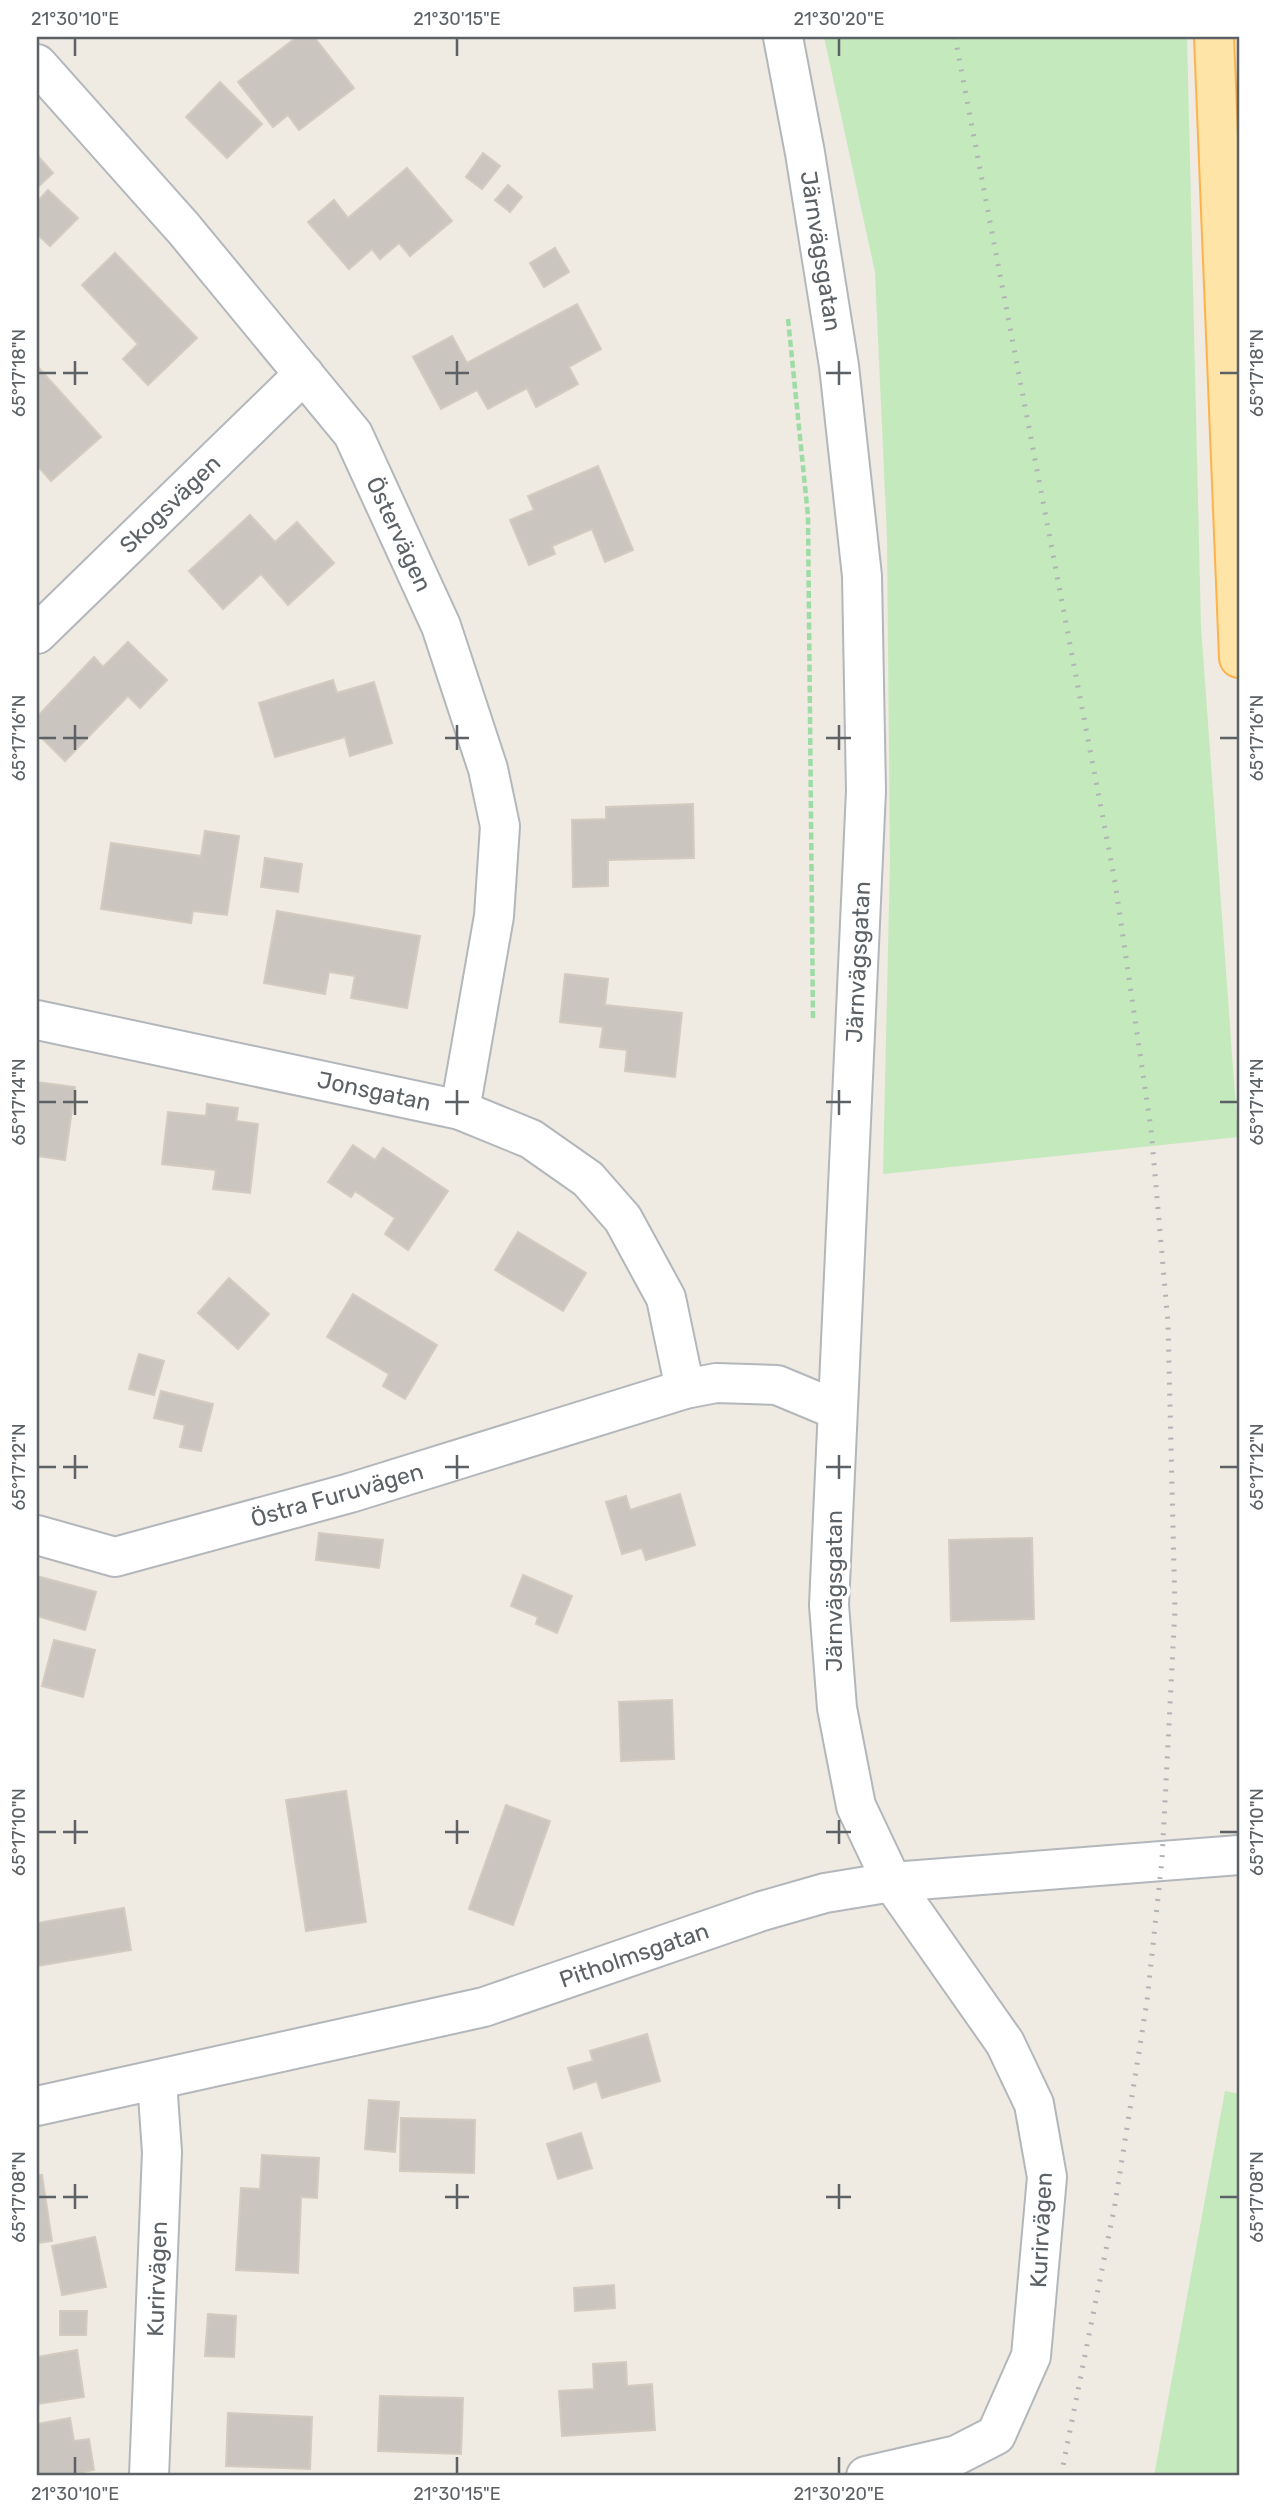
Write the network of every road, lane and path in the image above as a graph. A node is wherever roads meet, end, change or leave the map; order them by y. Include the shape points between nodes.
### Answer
1 (783, 37) edge
2 (1214, 37) edge
3 (37, 64) edge
4 (787, 312) dead end
5 (304, 374) junction
6 (37, 634) edge
7 (1239, 658) edge
8 (37, 1020) edge
9 (813, 1020) dead end
10 (460, 1110) junction
11 (685, 1389) junction
12 (837, 1410) junction
13 (37, 1535) edge
14 (1239, 1855) edge
15 (891, 1882) junction
16 (157, 2081) junction
17 (37, 2106) edge
18 (149, 2476) edge
19 (866, 2476) edge

1 - 12 street, Järnvägsgatan via 839,366 862,576 866,791
2 - 7 main road
3 - 5 street, Östervägen via 184,229
4 - 9 path via 808,516
5 - 6 street, Skogsvägen
5 - 10 street, Östervägen via 353,434 441,626 491,780 500,826 494,916
8 - 10 street, Jonsgatan
10 - 11 street, Jonsgatan via 531,1139 588,1179 623,1219 666,1298
11 - 12 street, Östra Furuvägen via 716,1383 777,1385
11 - 13 street, Östra Furuvägen via 350,1493 115,1558
12 - 15 street, Järnvägsgatan via 829,1605 836,1708 856,1806
14 - 15 street, Pitholmsgatan
15 - 16 street, Pitholmsgatan via 825,1893 762,1911 484,2007
15 - 19 street, Kurirvägen via 1005,2043 1034,2104 1047,2177 1031,2356 996,2435 957,2455
16 - 17 street, Pitholmsgatan
16 - 18 street, Kurirvägen via 162,2152

